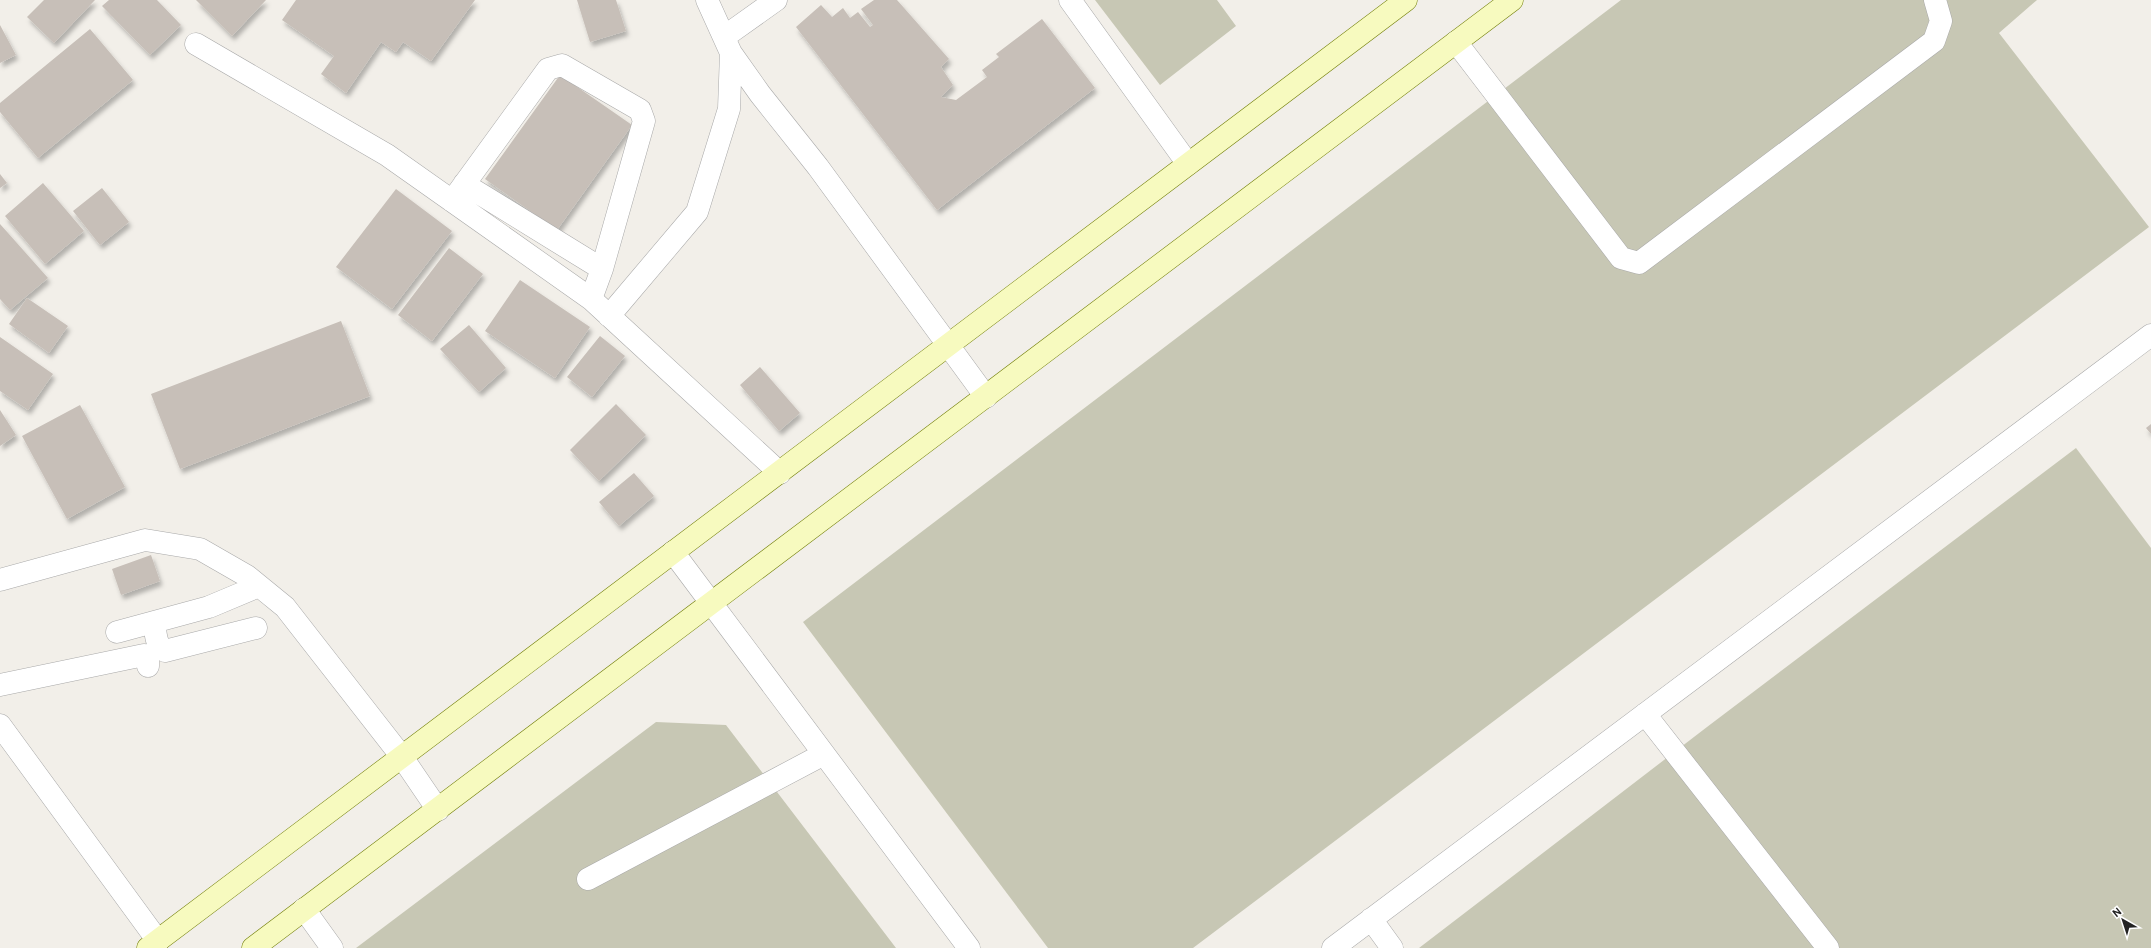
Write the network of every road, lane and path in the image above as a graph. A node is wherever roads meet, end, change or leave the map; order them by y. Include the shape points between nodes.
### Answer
1 (707, 0) edge
2 (776, 0) edge
3 (1070, 0) edge
4 (1406, 0) edge
5 (1512, 0) edge
6 (1935, 0) edge
7 (1456, 42) junction
8 (196, 44) dead end
9 (727, 45) junction
10 (1188, 164) junction
11 (464, 184) junction
12 (452, 201) junction
13 (602, 269) junction
14 (591, 299) junction
15 (609, 316) junction
16 (2151, 335) edge
17 (948, 346) junction
18 (986, 397) junction
19 (780, 473) junction
20 (673, 552) junction
21 (0, 580) edge
22 (259, 586) junction
23 (711, 604) junction
24 (154, 622) junction
25 (256, 628) dead end
26 (117, 632) dead end
27 (148, 666) dead end
28 (0, 685) edge
29 (1645, 714) junction
30 (0, 725) edge
31 (824, 754) junction
32 (402, 756) junction
33 (438, 810) junction
34 (588, 879) dead end
35 (304, 909) junction
36 (1371, 919) junction
37 (153, 944) edge
38 (253, 948) edge
39 (332, 948) edge
40 (970, 948) edge
41 (1333, 948) edge
42 (1392, 948) edge
43 (1828, 948) edge

1 - 9 street
2 - 9 street
3 - 10 street
4 - 10 main road
5 - 7 main road
6 - 7 street via 1941,21 1934,41 1640,262 1621,258
7 - 18 main road
8 - 12 street via 387,156
9 - 15 street via 729,109 696,212
9 - 17 street via 760,94 818,167
10 - 17 main road
11 - 12 street
11 - 13 street
11 - 13 street via 548,69 562,65 640,110 644,121
12 - 14 street
13 - 14 street
14 - 15 street
15 - 19 street
16 - 29 street
17 - 18 street
17 - 19 main road
18 - 23 main road
19 - 20 main road
20 - 23 street
20 - 32 main road
21 - 22 street via 145,540 200,549 248,576
22 - 24 street via 209,607
22 - 32 street via 285,607
23 - 31 street
23 - 33 main road
24 - 25 street via 159,647 165,650
24 - 26 street
27 - 28 street via 148,656 144,655
29 - 36 street
29 - 43 street
30 - 37 street
31 - 34 street
31 - 40 street
32 - 33 street
32 - 37 main road
33 - 35 main road
35 - 38 main road
35 - 39 street
36 - 41 street
36 - 42 street

